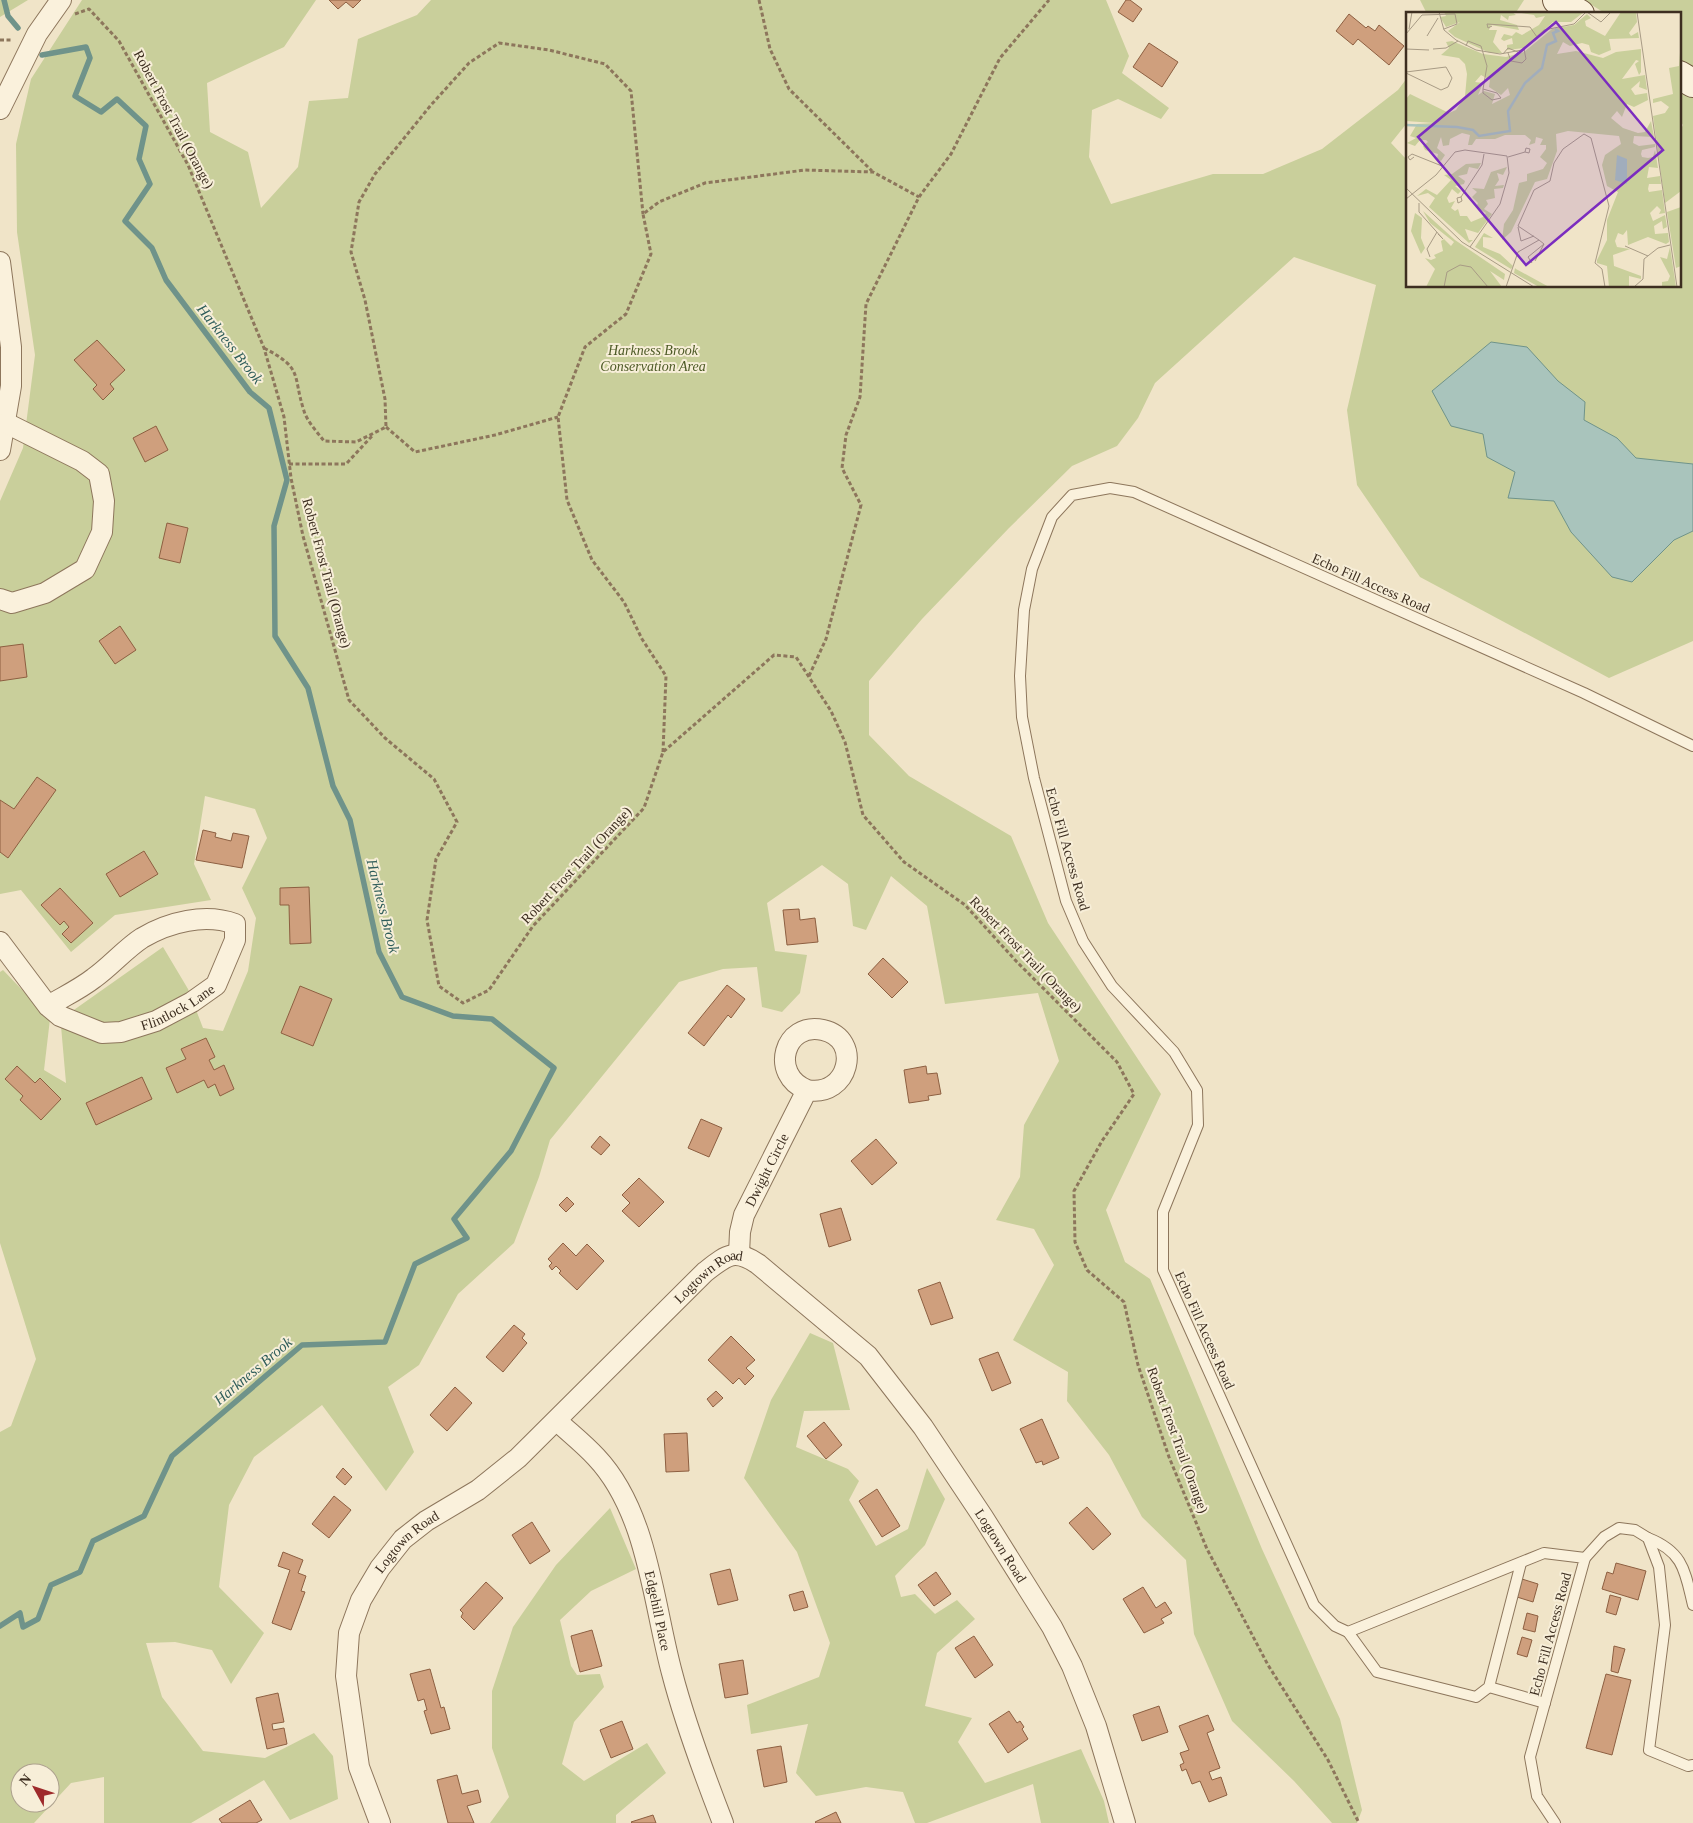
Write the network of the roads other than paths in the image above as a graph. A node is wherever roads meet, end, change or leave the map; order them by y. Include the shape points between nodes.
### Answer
1 (61, 0) edge
2 (1557, 0) edge
3 (1577, 12) edge
4 (1680, 76) edge
5 (1693, 83) edge
6 (0, 109) edge
7 (0, 262) edge
8 (6, 422) junction
9 (0, 450) edge
10 (0, 599) edge
11 (1693, 746) edge
12 (0, 942) edge
13 (48, 1006) junction
14 (807, 1090) dead end
15 (739, 1254) junction
16 (557, 1421) junction
17 (1648, 1538) junction
18 (1585, 1558) junction
19 (1521, 1563) junction
20 (1693, 1605) edge
21 (1348, 1632) junction
22 (1489, 1687) junction
23 (1545, 1703) junction
24 (1693, 1765) edge
25 (378, 1822) edge
26 (723, 1823) edge
27 (1125, 1823) edge
28 (1555, 1823) edge

1 - 6 street via 17,70
2 - 3 main road
4 - 5 main road
7 - 8 street via 11,347 11,386
8 - 9 street
8 - 10 street via 82,461 99,474 104,501 102,532 85,570 44,594 12,603
11 - 21 lane, Echo Fill Access Road via 1584,693 1134,492 1110,488 1072,496 1052,517 1044,536 1032,569 1024,610 1020,647 1022,709 1034,778 1066,901 1083,941 1112,986 1174,1052 1197,1090 1198,1125 1163,1212 1163,1270 1314,1605 1335,1626
12 - 13 street, Flintlock Lane
13 - 13 street, Flintlock Lane via 60,1016 102,1033 121,1032 156,1021 216,985 235,940 235,924 219,918 168,926 142,939 93,979
14 - 15 street, Dwight Circle via 744,1214
15 - 16 street, Logtown Road via 729,1256 705,1272
15 - 27 street, Logtown Road via 758,1264 868,1356 928,1435 1052,1627 1072,1666 1096,1726
16 - 25 street, Logtown Road via 492,1480 403,1539 361,1600 349,1633 346,1676 359,1767
16 - 26 street, Edgehill Place via 596,1457 629,1510 641,1540 679,1696
17 - 18 lane via 1635,1530 1619,1528 1604,1537
17 - 20 lane via 1663,1544 1683,1564
17 - 24 lane via 1659,1567 1665,1625 1649,1750 1688,1766
18 - 19 lane, Echo Fill Access Road via 1544,1553
18 - 23 lane, Echo Fill Access Road
19 - 21 lane, Echo Fill Access Road
19 - 22 lane
21 - 22 lane via 1377,1672 1476,1697
22 - 23 lane
23 - 28 lane, Echo Fill Access Road via 1530,1757 1537,1796

